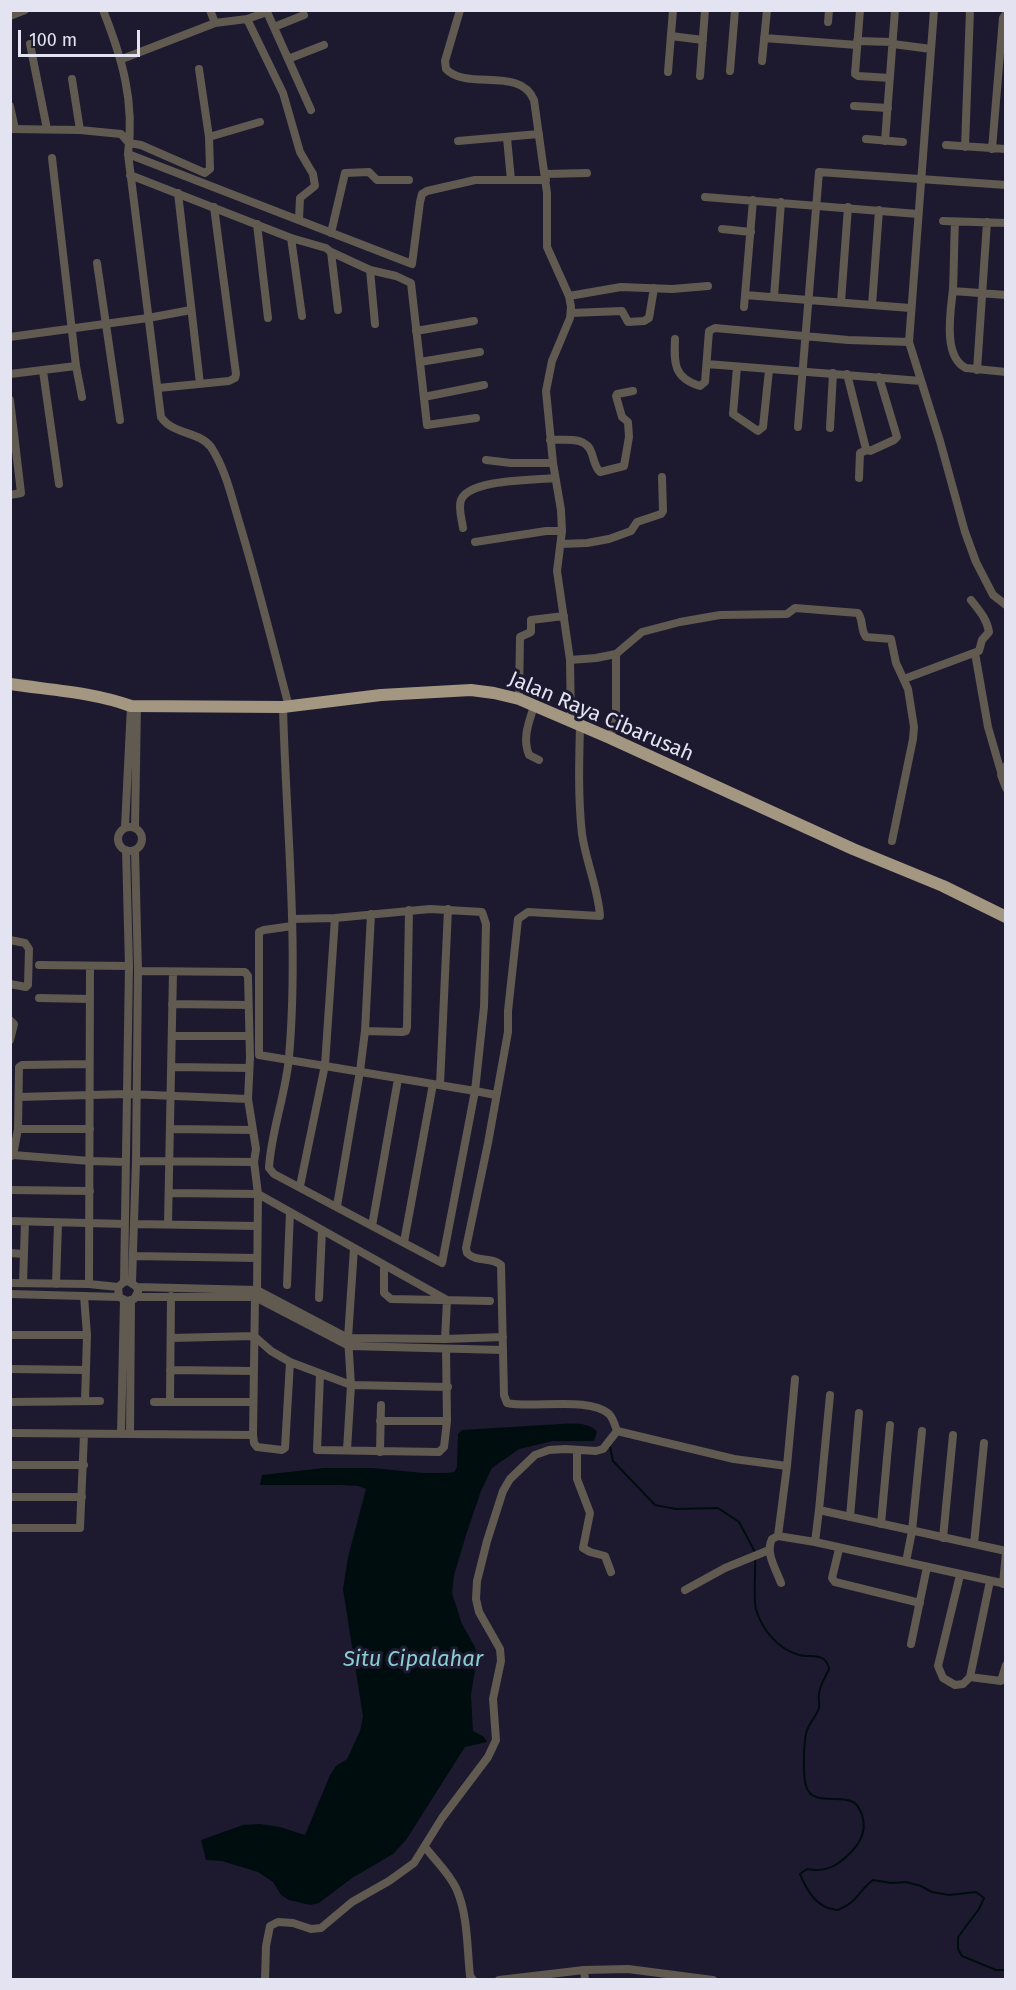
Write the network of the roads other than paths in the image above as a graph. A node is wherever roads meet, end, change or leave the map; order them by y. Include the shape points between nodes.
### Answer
1 (25, 10) edge
2 (103, 10) edge
3 (210, 10) edge
4 (459, 10) edge
5 (673, 10) edge
6 (705, 10) edge
7 (735, 10) edge
8 (767, 10) edge
9 (829, 10) edge
10 (860, 10) edge
11 (895, 10) edge
12 (934, 10) edge
13 (970, 10) edge
14 (266, 11) edge
15 (1005, 14) edge
16 (304, 15) dead end
17 (10, 16) edge
18 (248, 19) junction
19 (828, 22) dead end
20 (215, 23) junction
21 (274, 27) junction
22 (671, 36) junction
23 (765, 38) junction
24 (703, 40) junction
25 (857, 43) junction
26 (893, 43) junction
27 (30, 44) dead end
28 (324, 45) dead end
29 (931, 49) junction
30 (122, 59) junction
31 (288, 59) junction
32 (762, 61) dead end
33 (199, 69) dead end
34 (730, 71) dead end
35 (668, 72) dead end
36 (700, 76) dead end
37 (890, 78) junction
38 (72, 79) dead end
39 (10, 106) edge
40 (854, 106) dead end
41 (888, 108) junction
42 (311, 110) dead end
43 (260, 122) dead end
44 (13, 129) edge
45 (47, 129) junction
46 (80, 130) junction
47 (539, 134) junction
48 (209, 137) junction
49 (507, 138) junction
50 (866, 139) dead end
51 (458, 141) dead end
52 (885, 141) junction
53 (903, 142) dead end
54 (129, 143) junction
55 (946, 146) dead end
56 (965, 147) junction
57 (992, 149) junction
58 (1005, 149) edge
59 (128, 154) junction
60 (52, 158) dead end
61 (586, 173) dead end
62 (130, 175) junction
63 (545, 177) junction
64 (921, 178) junction
65 (409, 180) dead end
66 (511, 180) junction
67 (1005, 185) edge
68 (178, 193) junction
69 (705, 196) dead end
70 (753, 200) junction
71 (780, 202) junction
72 (816, 205) junction
73 (213, 207) junction
74 (848, 207) junction
75 (879, 210) junction
76 (918, 214) junction
77 (299, 219) junction
78 (943, 221) dead end
79 (955, 222) junction
80 (987, 222) junction
81 (1005, 223) edge
82 (257, 224) junction
83 (722, 229) dead end
84 (751, 232) junction
85 (332, 233) junction
86 (291, 238) junction
87 (331, 252) junction
88 (97, 263) dead end
89 (370, 270) junction
90 (708, 286) dead end
91 (654, 288) junction
92 (953, 291) junction
93 (983, 293) junction
94 (745, 295) junction
95 (1005, 295) edge
96 (569, 296) junction
97 (774, 297) junction
98 (807, 300) junction
99 (841, 302) junction
100 (872, 305) junction
101 (744, 307) dead end
102 (910, 308) junction
103 (191, 310) junction
104 (338, 310) dead end
105 (571, 313) junction
106 (302, 316) dead end
107 (148, 318) junction
108 (268, 318) dead end
109 (474, 321) dead end
110 (106, 324) junction
111 (375, 324) dead end
112 (72, 329) junction
113 (416, 330) junction
114 (806, 336) junction
115 (10, 337) edge
116 (675, 339) dead end
117 (909, 342) junction
118 (480, 352) dead end
119 (420, 362) junction
120 (707, 364) junction
121 (76, 366) junction
122 (737, 367) junction
123 (769, 370) junction
124 (802, 370) junction
125 (977, 370) junction
126 (43, 371) junction
127 (1005, 372) edge
128 (833, 373) junction
129 (10, 374) edge
130 (846, 374) junction
131 (879, 377) junction
132 (921, 381) junction
133 (200, 384) junction
134 (484, 385) dead end
135 (158, 388) junction
136 (633, 391) dead end
137 (82, 397) dead end
138 (424, 397) junction
139 (10, 400) edge
140 (476, 417) dead end
141 (120, 420) dead end
142 (798, 427) dead end
143 (830, 428) dead end
144 (550, 440) junction
145 (867, 450) junction
146 (486, 460) dead end
147 (552, 463) junction
148 (662, 477) dead end
149 (555, 478) junction
150 (859, 478) dead end
151 (59, 484) dead end
152 (10, 495) edge
153 (463, 528) dead end
154 (562, 531) junction
155 (475, 542) dead end
156 (561, 544) junction
157 (970, 600) dead end
158 (1005, 605) edge
159 (564, 616) junction
160 (975, 653) junction
161 (616, 654) junction
162 (570, 660) junction
163 (904, 679) junction
164 (10, 684) edge
165 (519, 699) junction
166 (134, 706) junction
167 (534, 706) junction
168 (286, 707) junction
169 (576, 724) junction
170 (609, 738) junction
171 (539, 760) dead end
172 (1003, 769) edge
173 (1005, 788) edge
174 (125, 827) junction
175 (135, 827) junction
176 (892, 841) dead end
177 (126, 850) junction
178 (135, 850) junction
179 (448, 909) junction
180 (409, 910) junction
181 (371, 914) junction
182 (1005, 917) edge
183 (335, 918) junction
184 (292, 922) junction
185 (10, 940) edge
186 (39, 965) dead end
187 (90, 966) junction
188 (129, 966) junction
189 (138, 971) junction
190 (173, 972) junction
191 (10, 984) edge
192 (39, 998) dead end
193 (90, 999) junction
194 (172, 1004) junction
195 (248, 1005) junction
196 (10, 1020) edge
197 (365, 1030) junction
198 (172, 1036) junction
199 (248, 1036) junction
200 (10, 1041) edge
201 (289, 1058) junction
202 (89, 1064) junction
203 (325, 1065) junction
204 (172, 1066) junction
205 (249, 1068) junction
206 (360, 1071) junction
207 (398, 1078) junction
208 (436, 1085) junction
209 (475, 1091) junction
210 (127, 1094) junction
211 (89, 1095) junction
212 (137, 1095) junction
213 (496, 1095) junction
214 (171, 1096) junction
215 (19, 1097) junction
216 (248, 1099) junction
217 (18, 1129) junction
218 (90, 1129) junction
219 (171, 1129) junction
220 (253, 1130) junction
221 (12, 1156) edge
222 (90, 1161) junction
223 (126, 1161) junction
224 (136, 1161) junction
225 (170, 1161) junction
226 (254, 1162) junction
227 (300, 1186) junction
228 (10, 1190) edge
229 (90, 1191) junction
230 (170, 1193) junction
231 (258, 1194) junction
232 (337, 1206) junction
233 (290, 1212) junction
234 (10, 1221) edge
235 (24, 1222) junction
236 (58, 1223) junction
237 (90, 1224) junction
238 (125, 1224) junction
239 (134, 1224) junction
240 (168, 1224) junction
241 (257, 1226) junction
242 (372, 1226) junction
243 (322, 1230) junction
244 (404, 1242) junction
245 (354, 1248) junction
246 (10, 1253) edge
247 (24, 1254) junction
248 (134, 1257) junction
249 (257, 1258) junction
250 (384, 1266) junction
251 (10, 1283) edge
252 (23, 1283) junction
253 (56, 1284) junction
254 (89, 1284) junction
255 (128, 1285) junction
256 (287, 1285) dead end
257 (10, 1294) edge
258 (256, 1294) junction
259 (84, 1296) junction
260 (171, 1296) junction
261 (319, 1298) dead end
262 (128, 1299) junction
263 (447, 1300) junction
264 (490, 1301) dead end
265 (10, 1335) edge
266 (87, 1335) junction
267 (254, 1336) junction
268 (503, 1337) junction
269 (171, 1338) junction
270 (445, 1339) junction
271 (349, 1342) junction
272 (446, 1349) junction
273 (503, 1350) junction
274 (290, 1362) junction
275 (10, 1370) edge
276 (86, 1370) junction
277 (170, 1370) junction
278 (253, 1371) junction
279 (320, 1375) junction
280 (795, 1379) dead end
281 (351, 1385) junction
282 (447, 1387) junction
283 (830, 1395) dead end
284 (85, 1401) junction
285 (100, 1401) dead end
286 (170, 1401) junction
287 (253, 1401) junction
288 (10, 1402) edge
289 (154, 1402) dead end
290 (381, 1405) dead end
291 (859, 1413) dead end
292 (380, 1421) junction
293 (447, 1421) junction
294 (890, 1425) dead end
295 (617, 1431) junction
296 (922, 1431) dead end
297 (10, 1433) edge
298 (84, 1434) junction
299 (121, 1434) junction
300 (130, 1434) junction
301 (253, 1435) junction
302 (953, 1435) dead end
303 (984, 1443) dead end
304 (347, 1450) junction
305 (577, 1450) junction
306 (380, 1452) junction
307 (10, 1465) edge
308 (84, 1465) junction
309 (787, 1466) junction
310 (10, 1497) edge
311 (82, 1497) junction
312 (819, 1510) junction
313 (850, 1517) junction
314 (881, 1524) junction
315 (10, 1528) edge
316 (912, 1531) junction
317 (778, 1536) junction
318 (943, 1538) junction
319 (815, 1542) junction
320 (975, 1544) junction
321 (839, 1549) junction
322 (769, 1550) junction
323 (1005, 1552) edge
324 (906, 1562) junction
325 (927, 1566) junction
326 (610, 1572) dead end
327 (960, 1575) junction
328 (990, 1581) junction
329 (781, 1583) dead end
330 (1004, 1584) edge
331 (685, 1590) dead end
332 (920, 1603) junction
333 (911, 1644) dead end
334 (1005, 1665) edge
335 (970, 1677) junction
336 (425, 1847) junction
337 (584, 1970) junction
338 (265, 1980) edge
339 (474, 1980) edge
340 (499, 1980) edge
341 (585, 1980) edge
342 (714, 1980) edge

1 - 17 street
2 - 30 street
3 - 20 street
4 - 47 street via 446,69 455,75 528,89 534,100
5 - 22 street
6 - 24 street
7 - 34 street
8 - 23 street
9 - 19 street
10 - 25 street
11 - 26 street
12 - 29 street
13 - 56 street
14 - 18 street
14 - 21 street
15 - 57 street
16 - 21 street
18 - 20 street
18 - 77 street via 283,93 300,152 315,178 315,186 300,198
20 - 30 street
21 - 31 street
22 - 24 street
22 - 35 street
23 - 25 street
23 - 32 street
24 - 36 street
25 - 26 street
25 - 37 street via 856,75
26 - 29 street
26 - 37 street
27 - 45 street
28 - 31 street
29 - 64 street
30 - 54 street via 128,90
31 - 42 street
33 - 48 street
37 - 41 street
38 - 46 street
39 - 44 street
40 - 41 street
41 - 52 street
43 - 48 street
44 - 45 street
45 - 46 street
46 - 54 street via 121,134
47 - 49 street
47 - 63 street
48 - 54 street via 210,169 206,173
49 - 51 street
49 - 66 street
50 - 52 street
52 - 53 street
54 - 59 street
55 - 56 street
56 - 57 street
57 - 58 street
59 - 62 street
59 - 77 street
60 - 112 street
61 - 63 street
62 - 68 street
62 - 107 street
63 - 66 street
63 - 96 street via 547,247
64 - 67 street
64 - 72 street via 819,172
64 - 76 street
65 - 85 street via 377,180 369,172 345,173
66 - 85 street via 475,180 422,195 412,264
68 - 73 street
68 - 103 street
69 - 70 street
70 - 71 street
70 - 84 street
71 - 72 street
71 - 97 street
72 - 74 street
72 - 98 street
73 - 82 street
73 - 133 street via 236,374 229,381
74 - 75 street
74 - 99 street
75 - 76 street
75 - 100 street
76 - 102 street
77 - 85 street
78 - 79 street
79 - 80 street
79 - 92 street
80 - 81 street
80 - 93 street
82 - 86 street
82 - 108 street
83 - 84 street
84 - 94 street
86 - 87 street
86 - 106 street
87 - 89 street
87 - 104 street
88 - 110 street
89 - 111 street
89 - 113 street via 411,283
90 - 91 street
91 - 96 street via 621,287
91 - 105 street via 649,318 644,321 628,322 622,311
92 - 93 street
92 - 125 street via 951,345 956,360
93 - 95 street
93 - 125 street
94 - 97 street
94 - 101 street
96 - 105 street
97 - 98 street
98 - 99 street
98 - 114 street
99 - 100 street
100 - 102 street
102 - 117 street
103 - 107 street
103 - 133 street
105 - 144 street via 548,378
107 - 110 street
107 - 135 street
109 - 113 street
110 - 112 street
110 - 141 street
112 - 115 street
112 - 121 street
113 - 119 street
114 - 117 street
114 - 120 street via 715,328 709,332
114 - 124 street
116 - 120 street via 675,365 682,376 700,386 705,382
117 - 132 street
118 - 119 street
119 - 138 street
120 - 122 street
121 - 126 street
121 - 137 street
122 - 123 street
122 - 123 street via 733,414 758,431 763,427
123 - 124 street
124 - 128 street
124 - 142 street
125 - 127 street
126 - 129 street
126 - 151 street
128 - 130 street
128 - 143 street
130 - 131 street
130 - 145 street
131 - 132 street
131 - 145 street via 897,437
132 - 158 street via 972,552 993,596
133 - 135 street
134 - 138 street
135 - 168 street via 165,423 209,445 222,468 253,571
136 - 144 street via 616,396 622,417 628,422 624,466 600,472 587,443
138 - 140 street via 427,425
139 - 152 street via 21,494
144 - 147 street
145 - 150 street via 860,453
146 - 147 street
147 - 149 street
148 - 156 street via 661,514 637,522 631,531 609,539
149 - 153 street via 484,485 469,491 461,502
149 - 154 street
154 - 155 street
154 - 156 street
156 - 159 street via 557,571
157 - 160 street via 988,628
159 - 162 street
159 - 165 street via 531,620 531,632 520,637
160 - 163 street
160 - 172 street via 988,727
161 - 162 street
161 - 163 street via 649,629 680,621 720,615 787,614 795,608 858,613 866,637 891,639 894,658
161 - 170 street via 616,720
162 - 169 street
163 - 176 street via 914,731
164 - 166 main road, Jalan Raya Cibarusah
165 - 167 main road, Jalan Raya Cibarusah
165 - 168 main road, Jalan Raya Cibarusah via 471,690 381,695
166 - 168 main road, Jalan Raya Cibarusah
166 - 174 street
166 - 175 street
167 - 169 main road, Jalan Raya Cibarusah
167 - 171 street via 525,738 529,755
168 - 184 street
169 - 170 main road, Jalan Raya Cibarusah
169 - 213 street via 583,834 600,916 528,912 518,919 508,1032
170 - 182 main road, Jalan Raya Cibarusah
172 - 173 street
174 - 175 street
174 - 177 street via 118,839
175 - 178 street via 142,836
177 - 178 street
177 - 188 street
178 - 189 street
179 - 180 street
179 - 208 street
179 - 209 street via 482,912 486,924 484,1007
180 - 181 street
180 - 197 street via 408,1028 402,1032
181 - 183 street
181 - 197 street
183 - 184 street
183 - 203 street
184 - 201 street
184 - 201 street via 259,932 257,1052
185 - 191 street via 25,943 29,949 28,985
186 - 187 street
187 - 188 street
187 - 193 street
188 - 210 street
189 - 190 street
189 - 212 street
190 - 194 street
190 - 195 street via 245,972
192 - 193 street
193 - 202 street
194 - 195 street
194 - 198 street
195 - 199 street
196 - 200 street via 15,1029
197 - 206 street
198 - 199 street
198 - 204 street
199 - 205 street
201 - 203 street
201 - 227 street via 269,1168
202 - 211 street
202 - 215 street via 22,1065 18,1070
203 - 206 street
203 - 227 street
204 - 205 street
204 - 214 street
205 - 216 street
206 - 207 street
206 - 232 street
207 - 208 street
207 - 242 street
208 - 209 street
208 - 244 street
209 - 213 street
209 - 244 street via 442,1263
210 - 211 street
210 - 212 street
210 - 223 street
211 - 215 street
211 - 218 street
212 - 214 street
212 - 224 street
213 - 268 street via 466,1248 471,1257 494,1260 501,1265
214 - 216 street
214 - 219 street
215 - 217 street
216 - 220 street
217 - 218 street
217 - 221 street
218 - 222 street
219 - 220 street
219 - 225 street
220 - 226 street
221 - 222 street
222 - 223 street
222 - 229 street
223 - 238 street
224 - 225 street
224 - 239 street
225 - 226 street
225 - 230 street
226 - 231 street
227 - 232 street
228 - 229 street
229 - 237 street
230 - 231 street
230 - 240 street
231 - 233 street
231 - 241 street
232 - 242 street
233 - 243 street
233 - 256 street
234 - 235 street
235 - 236 street
235 - 247 street
236 - 237 street
236 - 253 street
237 - 238 street
237 - 254 street
238 - 255 street
239 - 240 street
239 - 248 street
240 - 241 street
241 - 249 street
242 - 244 street
243 - 245 street
243 - 261 street
245 - 250 street
245 - 271 street
246 - 247 street
247 - 252 street
248 - 249 street
248 - 255 street
249 - 258 street
250 - 263 street
250 - 263 street via 384,1293 391,1299
251 - 252 street
252 - 253 street
253 - 254 street
254 - 255 street
255 - 258 street
255 - 262 street
255 - 262 street
257 - 259 street
258 - 260 street
258 - 267 street
258 - 271 street
259 - 262 street
259 - 266 street
260 - 262 street
260 - 269 street
262 - 299 street
262 - 300 street
263 - 264 street
263 - 270 street
265 - 266 street
266 - 276 street
267 - 269 street
267 - 274 street
267 - 278 street
268 - 270 street
268 - 273 street
269 - 277 street
270 - 271 street
271 - 272 street
271 - 281 street
272 - 273 street
272 - 282 street
273 - 295 street via 507,1403 570,1404 600,1409 608,1414
274 - 279 street
274 - 301 street via 285,1448 257,1446
275 - 276 street
276 - 284 street
277 - 278 street
277 - 286 street
278 - 287 street
279 - 281 street
279 - 304 street via 316,1449
280 - 309 street
281 - 282 street
281 - 304 street
282 - 293 street
283 - 312 street
284 - 285 street
284 - 288 street
286 - 287 street
286 - 289 street
287 - 301 street
290 - 292 street
291 - 313 street
292 - 293 street
292 - 306 street
293 - 306 street via 444,1448 439,1452
294 - 314 street
295 - 305 street via 603,1449
295 - 309 street
296 - 316 street
297 - 298 street
298 - 299 street
298 - 308 street
299 - 300 street
300 - 301 street
302 - 318 street
303 - 320 street
304 - 306 street
305 - 326 street via 577,1479 590,1513 583,1548 605,1556
305 - 336 street via 549,1450 528,1460 510,1479 497,1504 476,1599 500,1649 494,1699 496,1740
307 - 308 street
308 - 311 street
309 - 317 street
310 - 311 street
311 - 315 street via 80,1528
312 - 313 street
312 - 319 street
313 - 314 street
314 - 316 street
316 - 318 street
316 - 324 street
317 - 319 street
317 - 322 street via 770,1541
318 - 320 street
319 - 321 street
320 - 323 street
321 - 324 street
321 - 332 street via 832,1578 835,1581
322 - 329 street
322 - 331 street
323 - 330 street
324 - 325 street
325 - 327 street
325 - 332 street
327 - 328 street
327 - 335 street via 938,1666 950,1684 959,1685
328 - 330 street
328 - 335 street
332 - 333 street
334 - 335 street via 1000,1681
336 - 338 street via 414,1863 352,1902 321,1928 278,1922 270,1926
336 - 339 street via 458,1893 470,1976
337 - 340 street
337 - 341 street
337 - 342 street via 628,1969

